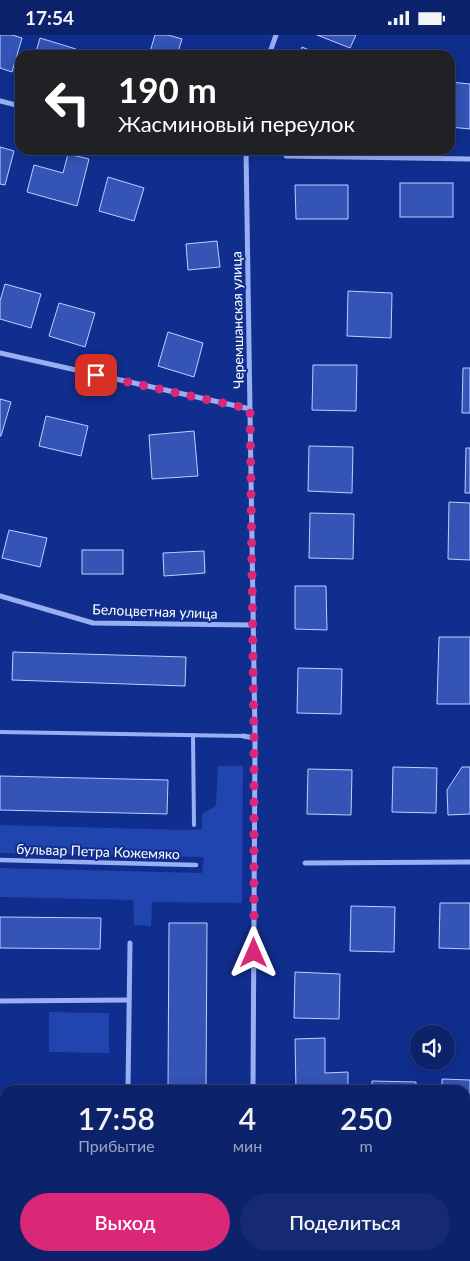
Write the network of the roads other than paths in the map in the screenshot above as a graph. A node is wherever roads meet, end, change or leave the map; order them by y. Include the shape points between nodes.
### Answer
1 (276, 35) edge
2 (271, 50) edge
3 (0, 101) edge
4 (15, 105) edge
5 (246, 155) edge
6 (286, 156) dead end
7 (470, 159) edge
8 (0, 353) edge
9 (250, 409) junction
10 (0, 596) edge
11 (252, 625) junction
12 (0, 732) edge
13 (193, 735) junction
14 (243, 736) joint
15 (254, 738) junction
16 (194, 825) dead end
17 (0, 859) edge
18 (470, 862) edge
19 (305, 863) dead end
20 (196, 865) dead end
21 (130, 943) dead end
22 (129, 1000) junction
23 (0, 1001) edge
24 (128, 1085) edge
25 (253, 1085) edge

1 - 2 street
3 - 4 street
5 - 9 street, Черемшанская улица
6 - 7 street
8 - 9 street
9 - 11 street, Черемшанская улица
10 - 11 street, Белоцветная улица via 93,623
11 - 15 street, Черемшанская улица
12 - 13 lane
13 - 14 lane
13 - 16 lane
14 - 15 street
15 - 25 street, Черемшанская улица
17 - 20 street, бульвар Петра Кожемяко
18 - 19 street
21 - 22 street
22 - 23 street
22 - 24 street

